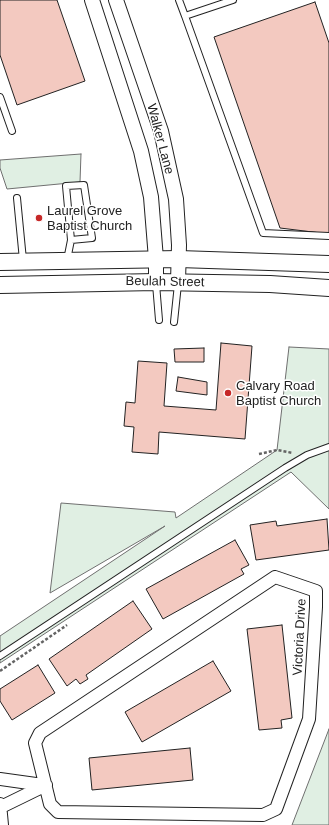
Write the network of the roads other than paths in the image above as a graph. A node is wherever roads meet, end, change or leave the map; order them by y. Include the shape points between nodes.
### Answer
1 (92, 0) edge
2 (116, 0) edge
3 (179, 0) edge
4 (233, 0) edge
5 (185, 16) junction
6 (0, 97) edge
7 (12, 131) dead end
8 (17, 198) dead end
9 (329, 236) edge
10 (71, 240) junction
11 (156, 259) junction
12 (179, 259) junction
13 (67, 261) junction
14 (0, 262) edge
15 (24, 262) junction
16 (329, 264) edge
17 (156, 282) junction
18 (178, 282) junction
19 (0, 285) edge
20 (329, 288) edge
21 (158, 320) dead end
22 (174, 322) dead end
23 (329, 447) edge
24 (0, 656) edge
25 (0, 780) edge
26 (46, 785) junction
27 (0, 805) edge
28 (2, 825) edge

1 - 11 street, Walker Lane via 141,151 151,197
2 - 12 street, Walker Lane via 161,132 176,199
3 - 5 lane
4 - 5 lane
5 - 9 lane via 263,233
6 - 7 lane
8 - 15 lane
10 - 10 lane via 92,238 84,185 66,186
10 - 13 lane
11 - 12 main road, Beulah Street
11 - 13 main road, Beulah Street
11 - 17 street, Walker Lane
12 - 16 main road, Beulah Street
12 - 18 street, Walker Lane
13 - 15 main road, Beulah Street
14 - 15 main road, Beulah Street
17 - 18 main road, Beulah Street
17 - 19 main road, Beulah Street
17 - 21 lane
18 - 20 main road, Beulah Street
18 - 22 lane
23 - 24 lane via 307,455
25 - 26 street
26 - 26 street, Victoria Drive via 50,804 58,812 263,815 276,809 309,719 316,591 275,577 40,733 35,743
26 - 27 street
27 - 28 street

